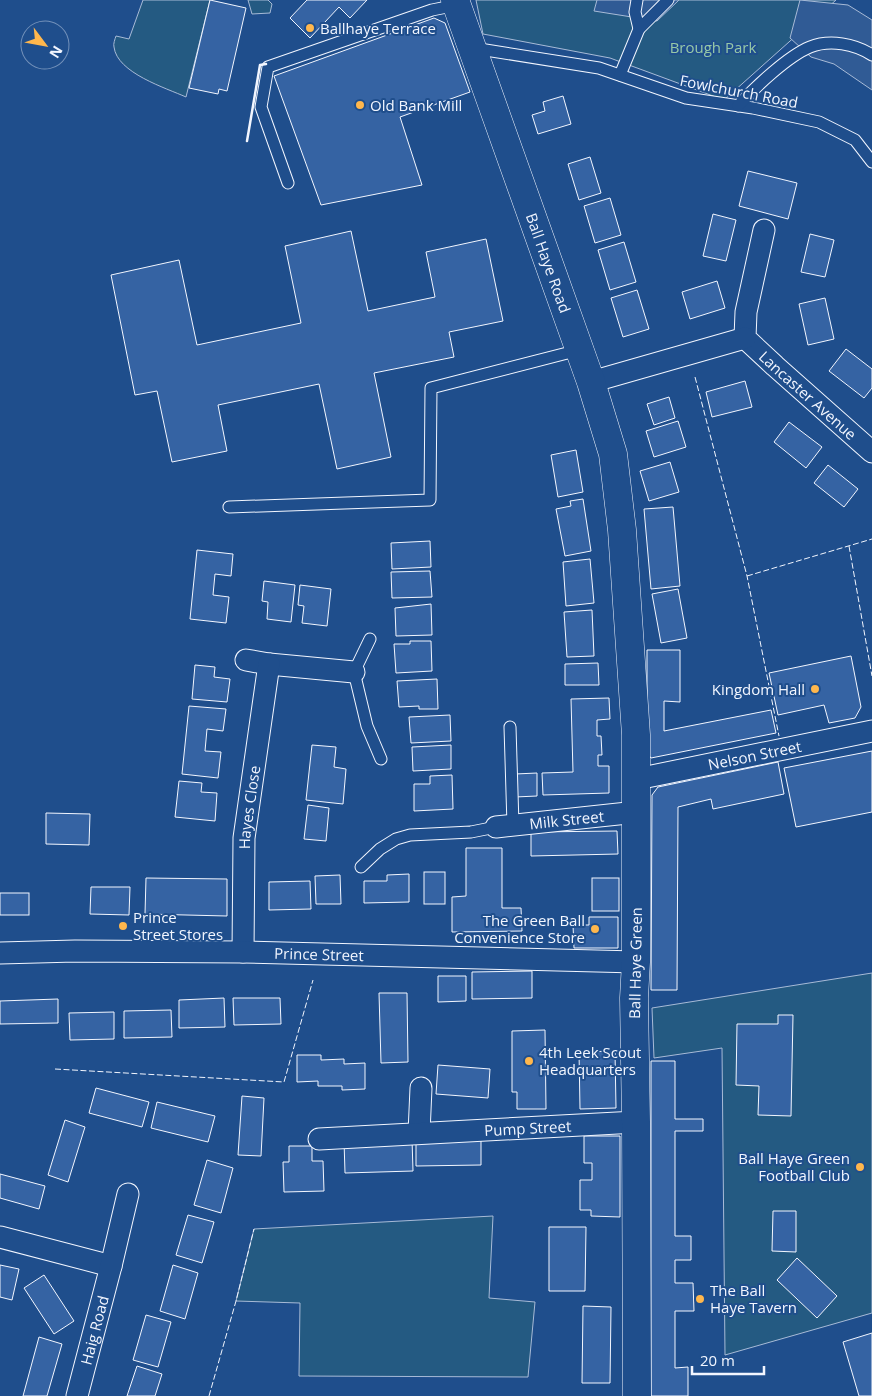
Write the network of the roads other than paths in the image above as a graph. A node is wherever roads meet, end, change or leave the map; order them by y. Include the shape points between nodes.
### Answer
1 (637, 0) edge
2 (668, 0) edge
3 (456, 3) edge
4 (639, 29) junction
5 (472, 48) junction
6 (872, 55) edge
7 (620, 75) junction
8 (738, 106) junction
9 (872, 162) edge
10 (288, 183) dead end
11 (764, 230) dead end
12 (745, 338) junction
13 (579, 350) junction
14 (591, 382) junction
15 (872, 452) edge
16 (229, 507) dead end
17 (622, 530) joint
18 (370, 639) dead end
19 (246, 660) dead end
20 (269, 664) junction
21 (354, 672) junction
22 (510, 727) dead end
23 (872, 731) edge
24 (381, 759) dead end
25 (637, 779) junction
26 (637, 812) junction
27 (505, 826) junction
28 (361, 867) dead end
29 (243, 952) junction
30 (0, 953) edge
31 (636, 962) junction
32 (421, 1088) dead end
33 (636, 1122) junction
34 (419, 1133) junction
35 (319, 1139) dead end
36 (128, 1194) dead end
37 (0, 1237) edge
38 (111, 1266) junction
39 (77, 1396) edge
40 (637, 1396) edge

1 - 4 lane via 635,12
2 - 4 lane
3 - 5 street, Ball Haye Road
3 - 10 lane via 268,67 261,107
4 - 7 lane
5 - 7 lane, Fowlchurch Road via 599,68
5 - 13 street, Ball Haye Road
6 - 8 lane via 833,42 809,47 779,67
7 - 8 lane, Fowlchurch Road via 686,98
8 - 9 lane, Fowlchurch Road via 819,122 855,140
11 - 12 street via 746,312
12 - 14 street
12 - 15 street, Lancaster Avenue
13 - 14 street, Ball Haye Road
13 - 16 lane via 431,388 430,500
14 - 17 street, Ball Haye Road via 613,454
17 - 25 street, Ball Haye Green
18 - 21 lane
19 - 20 street
20 - 21 street
20 - 29 street, Hayes Close via 244,838
21 - 24 lane via 367,726
22 - 27 lane
23 - 25 street, Nelson Street
25 - 26 street, Ball Haye Green
26 - 27 street, Milk Street
26 - 31 street, Ball Haye Green
27 - 28 lane via 471,832 410,835 380,849
29 - 30 street, Prince Street
29 - 31 street, Prince Street
31 - 33 street, Ball Haye Green
32 - 34 street
33 - 34 street, Pump Street
33 - 40 street, Ball Haye Green
34 - 35 street, Pump Street
36 - 38 street, Haig Road
37 - 38 street
38 - 39 street, Haig Road

